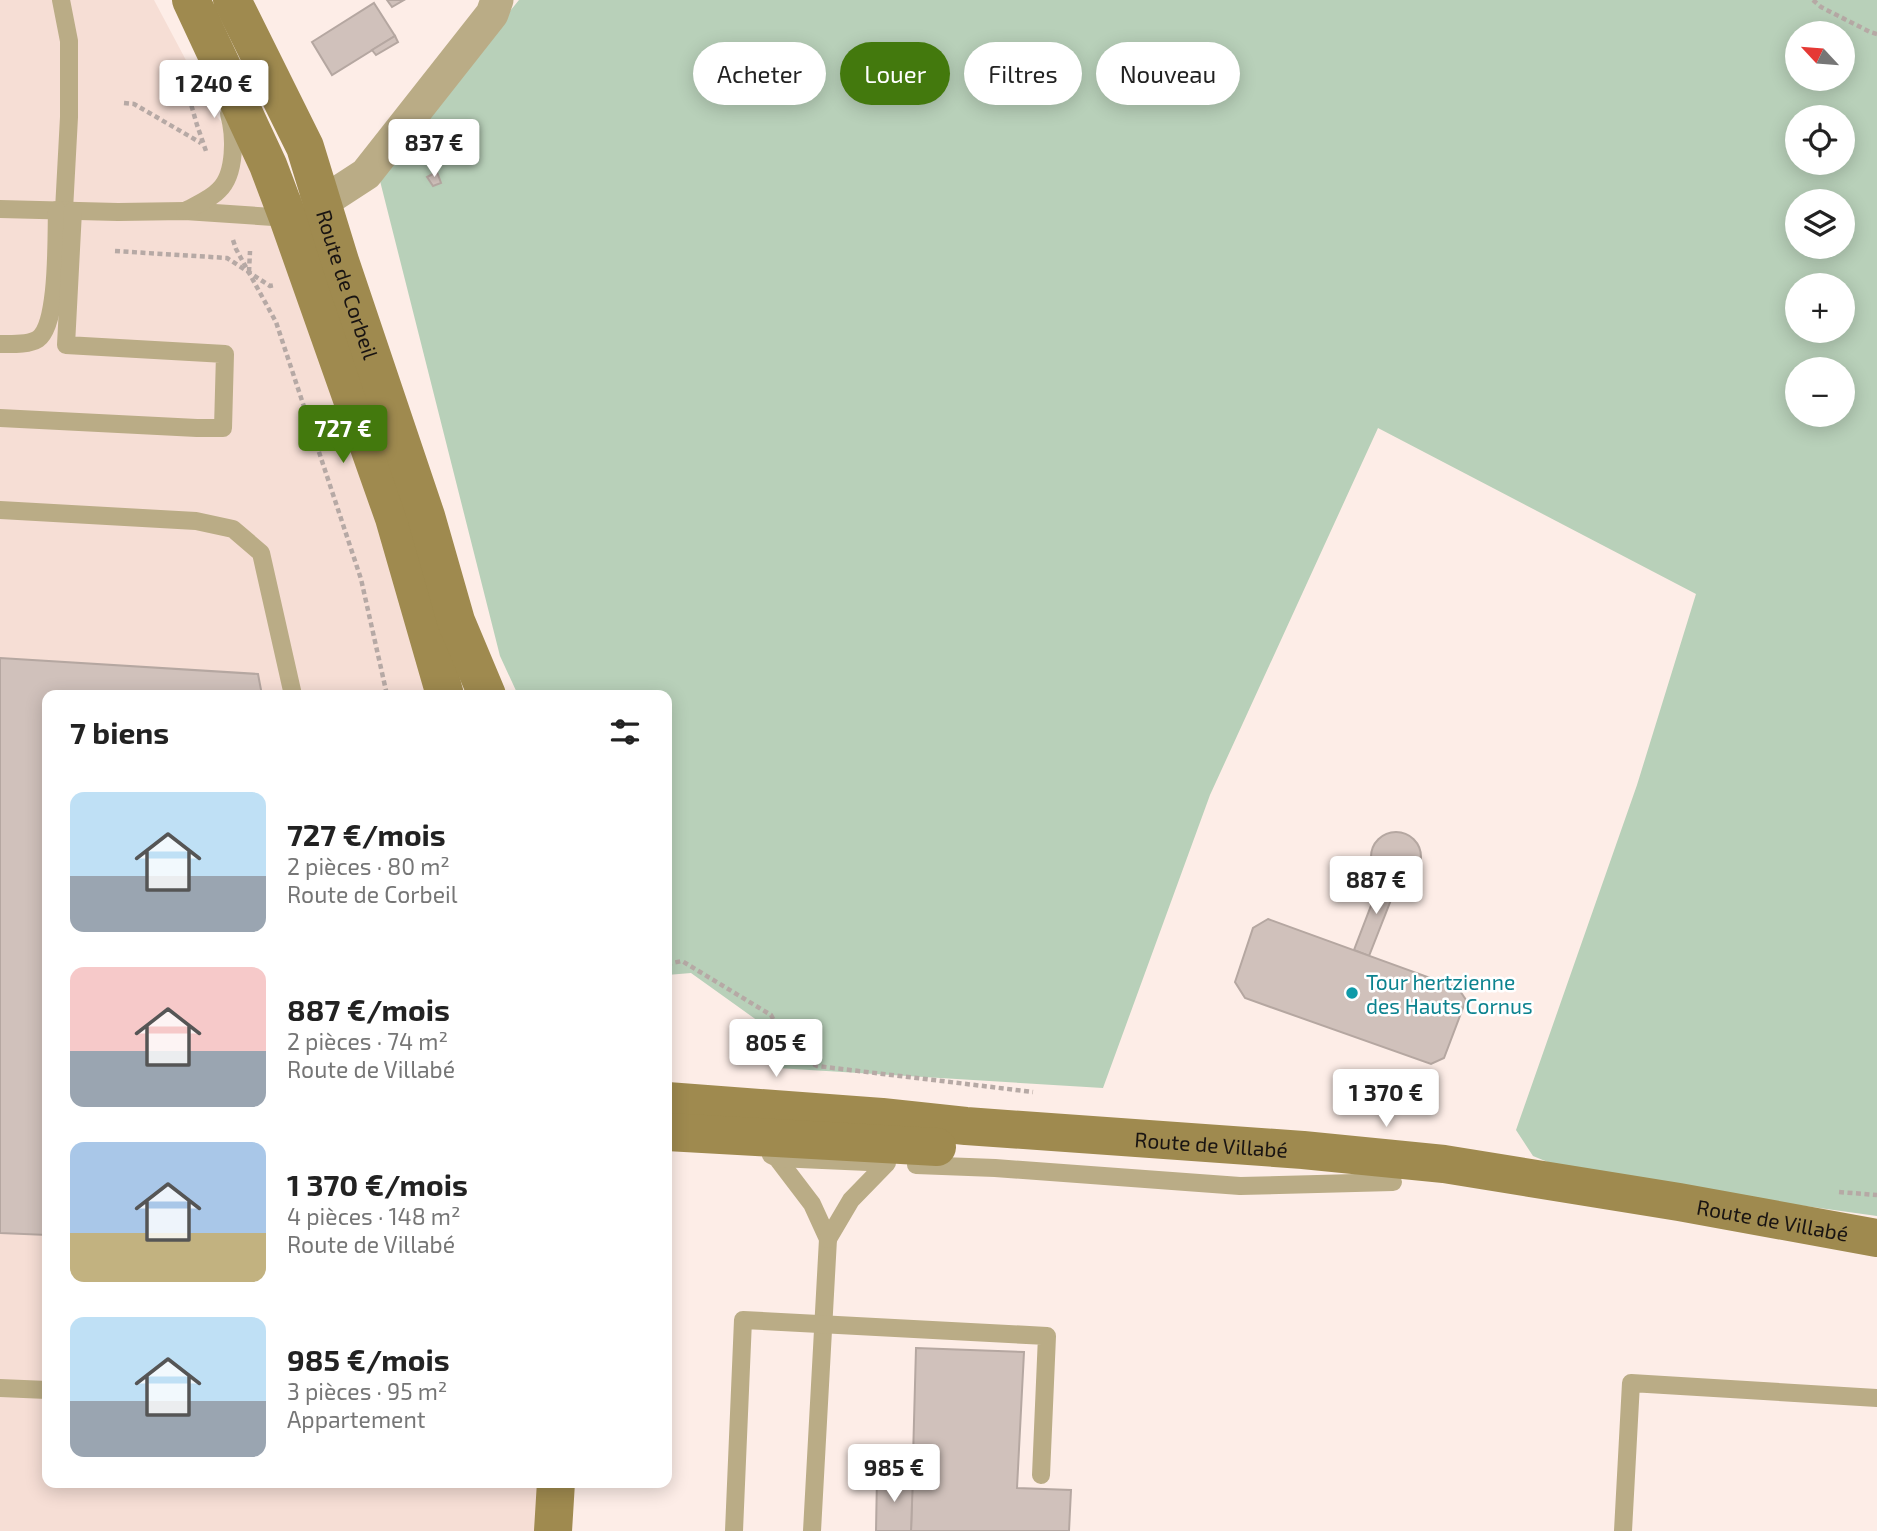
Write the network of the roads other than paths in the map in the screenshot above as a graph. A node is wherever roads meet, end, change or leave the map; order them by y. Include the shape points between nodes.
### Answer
1 (61, 0) edge
2 (191, 0) edge
3 (232, 0) edge
4 (496, 0) edge
5 (209, 40) junction
6 (323, 202) junction
7 (0, 209) edge
8 (65, 210) junction
9 (185, 211) junction
10 (288, 218) junction
11 (0, 344) edge
12 (0, 418) edge
13 (0, 510) edge
14 (292, 690) edge
15 (443, 690) edge
16 (485, 690) edge
17 (672, 1101) edge
18 (672, 1132) edge
19 (734, 1136) junction
20 (777, 1158) junction
21 (887, 1163) junction
22 (1393, 1182) junction
23 (1877, 1238) edge
24 (828, 1239) junction
25 (1877, 1260) edge
26 (824, 1325) junction
27 (0, 1388) edge
28 (42, 1390) edge
29 (1877, 1398) edge
30 (1041, 1475) dead end
31 (556, 1488) edge
32 (554, 1531) edge
33 (734, 1531) edge
34 (812, 1531) edge
35 (1623, 1531) edge

1 - 8 lane via 69,41
2 - 5 street, Route de Corbeil
3 - 6 street, Route de Corbeil via 305,147
4 - 6 street via 492,14 366,174
5 - 9 lane via 232,121 232,161 219,190
5 - 10 street, Route de Corbeil
6 - 10 street
6 - 16 street, Route de Corbeil via 456,621
7 - 8 lane
8 - 9 lane
8 - 11 lane via 45,333 36,341
8 - 12 lane via 66,345 225,354 223,428
9 - 10 lane
10 - 15 street, Route de Corbeil via 394,518
13 - 14 lane via 196,521 233,530 261,554
17 - 23 street, Route de Villabé via 1444,1164
18 - 19 street, Route de Villabé
19 - 20 lane
19 - 22 street, Route de Villabé via 1221,1164
20 - 21 lane
20 - 24 lane via 812,1204
21 - 22 lane via 1240,1186
21 - 24 lane via 851,1200
22 - 25 street, Route de Villabé via 1574,1207
24 - 26 lane
26 - 30 lane via 1047,1336
26 - 33 lane via 743,1320
26 - 34 lane
27 - 28 lane
29 - 35 lane via 1631,1383
31 - 32 street

